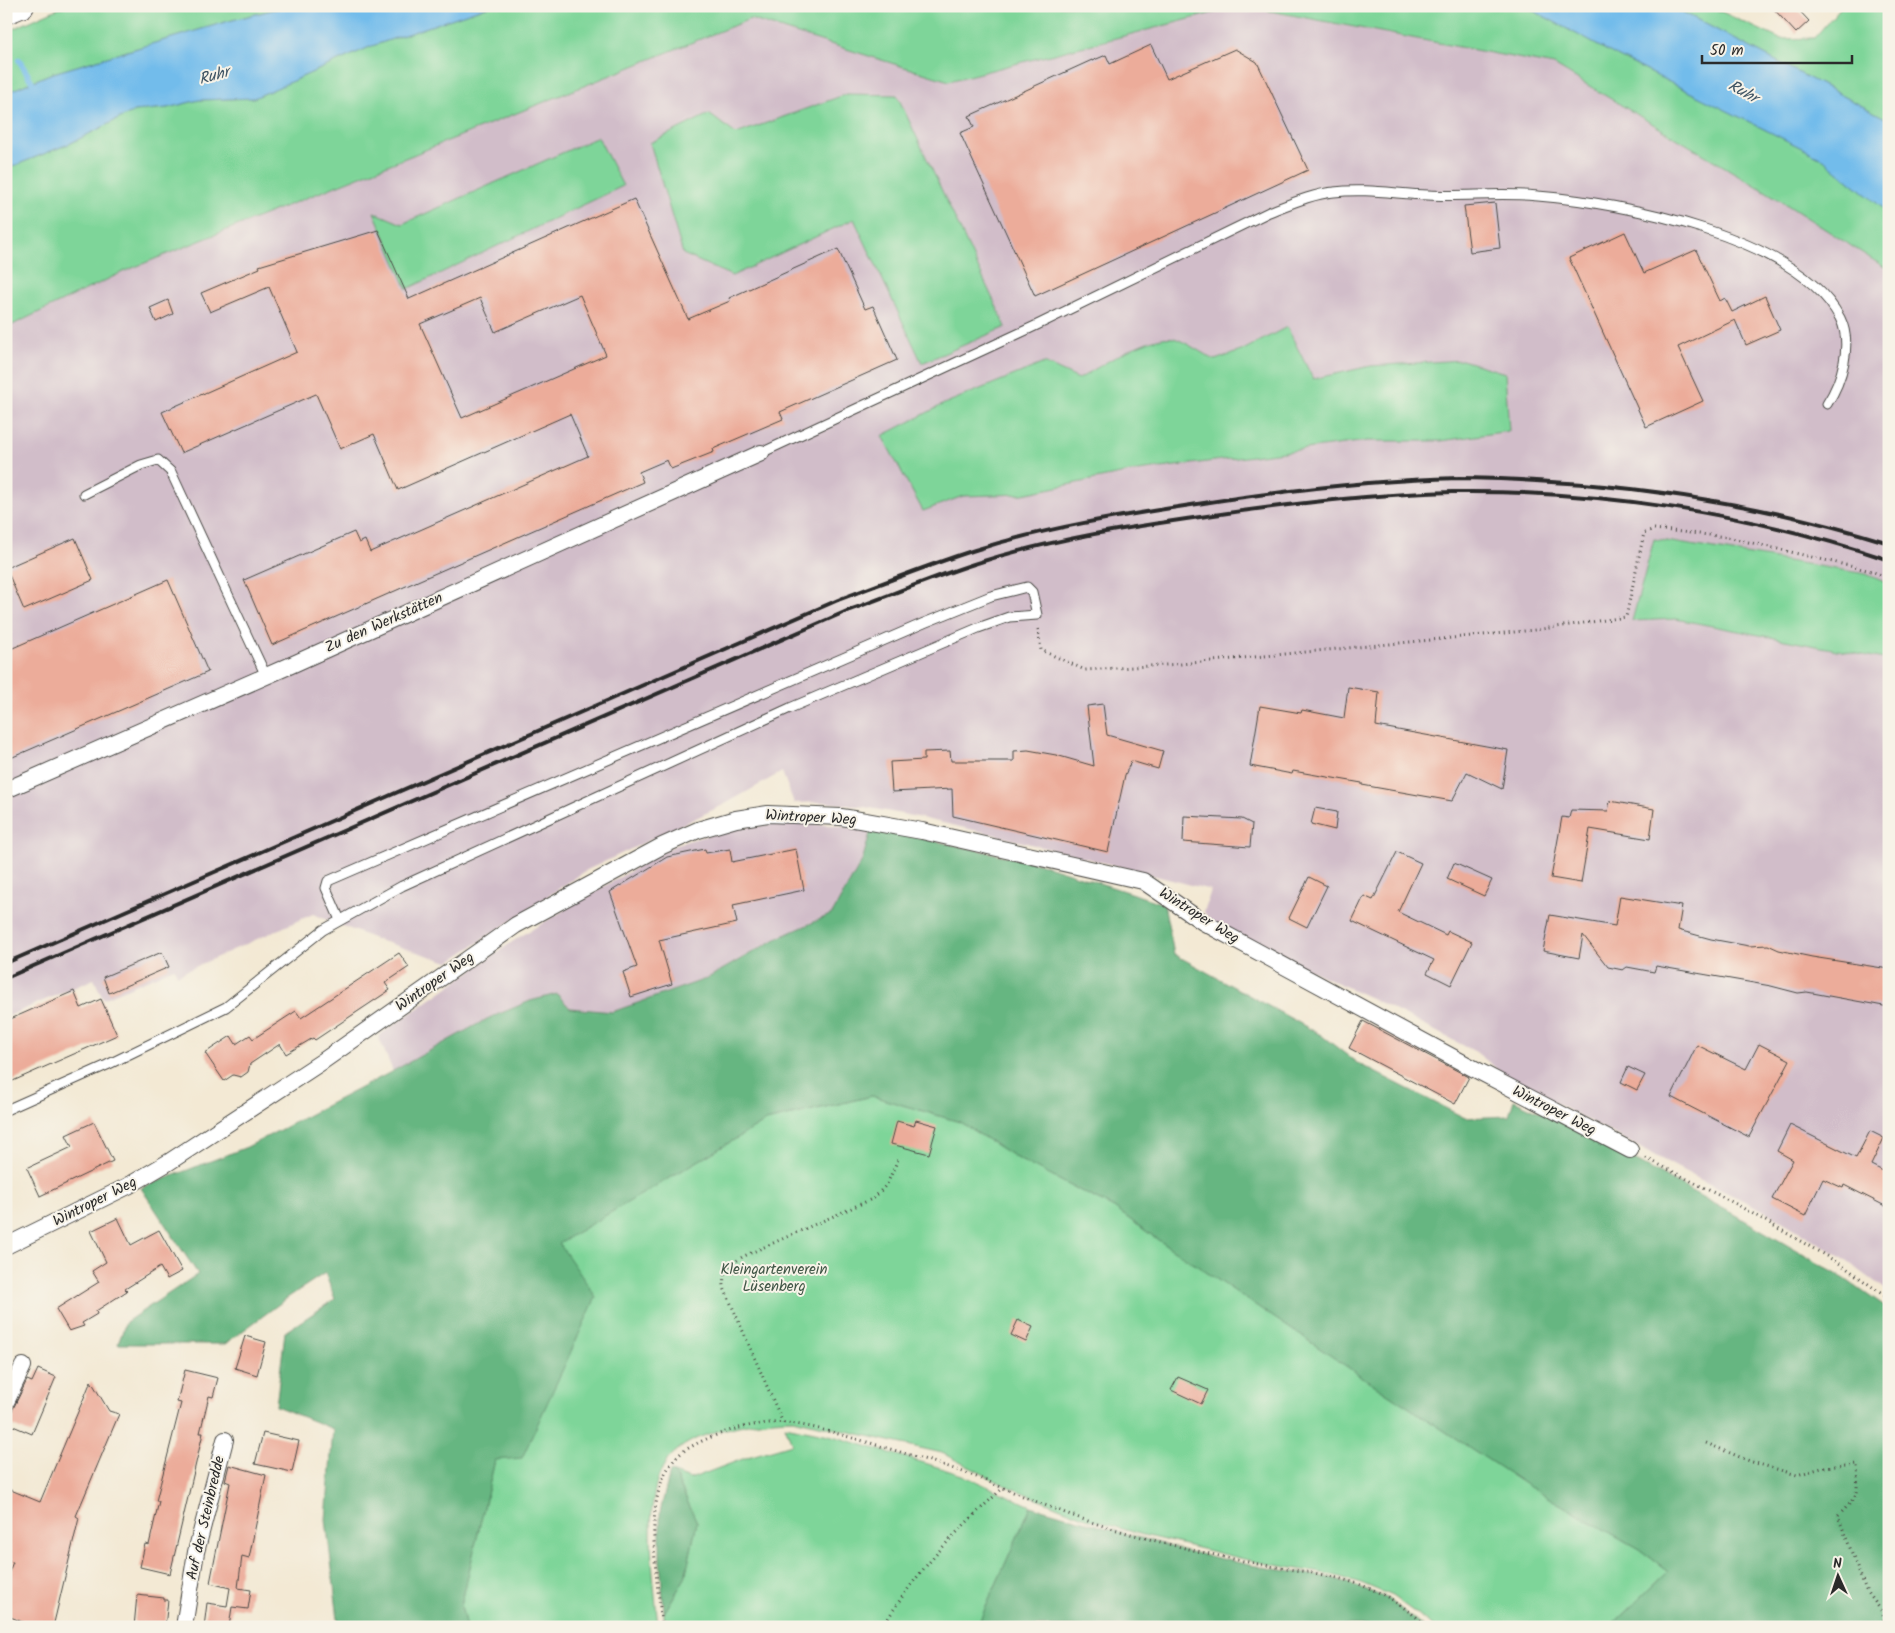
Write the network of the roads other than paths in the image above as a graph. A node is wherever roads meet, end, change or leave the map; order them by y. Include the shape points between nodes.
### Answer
1 (23, 6) edge
2 (6, 14) edge
3 (1827, 404) dead end
4 (761, 453) joint
5 (84, 494) dead end
6 (266, 676) junction
7 (6, 790) edge
8 (340, 920) junction
9 (6, 1110) edge
10 (1630, 1150) road end
11 (6, 1246) edge
12 (23, 1366) dead end
13 (6, 1402) edge
14 (225, 1440) dead end
15 (184, 1627) edge

1 - 2 main road
3 - 4 lane via 1839,382 1843,365 1845,343 1840,318 1815,286 1767,254 1667,217 1559,198 1512,194 1333,192 1270,212
4 - 6 street, Zu den Werkstätten
5 - 6 lane via 140,465 158,460 171,472
6 - 7 street, Zu den Werkstätten
8 - 8 lane via 326,888 328,881 924,623 991,596 1027,587 1032,592 1037,616 1009,617 986,625 790,708 402,886
8 - 9 lane via 226,1007
10 - 11 street, Wintroper Weg via 1203,922 1143,881 922,831 841,817 768,814 698,830 516,925 323,1061 169,1162 128,1186
12 - 13 street
14 - 15 street, Auf der Steinbredde via 196,1552

